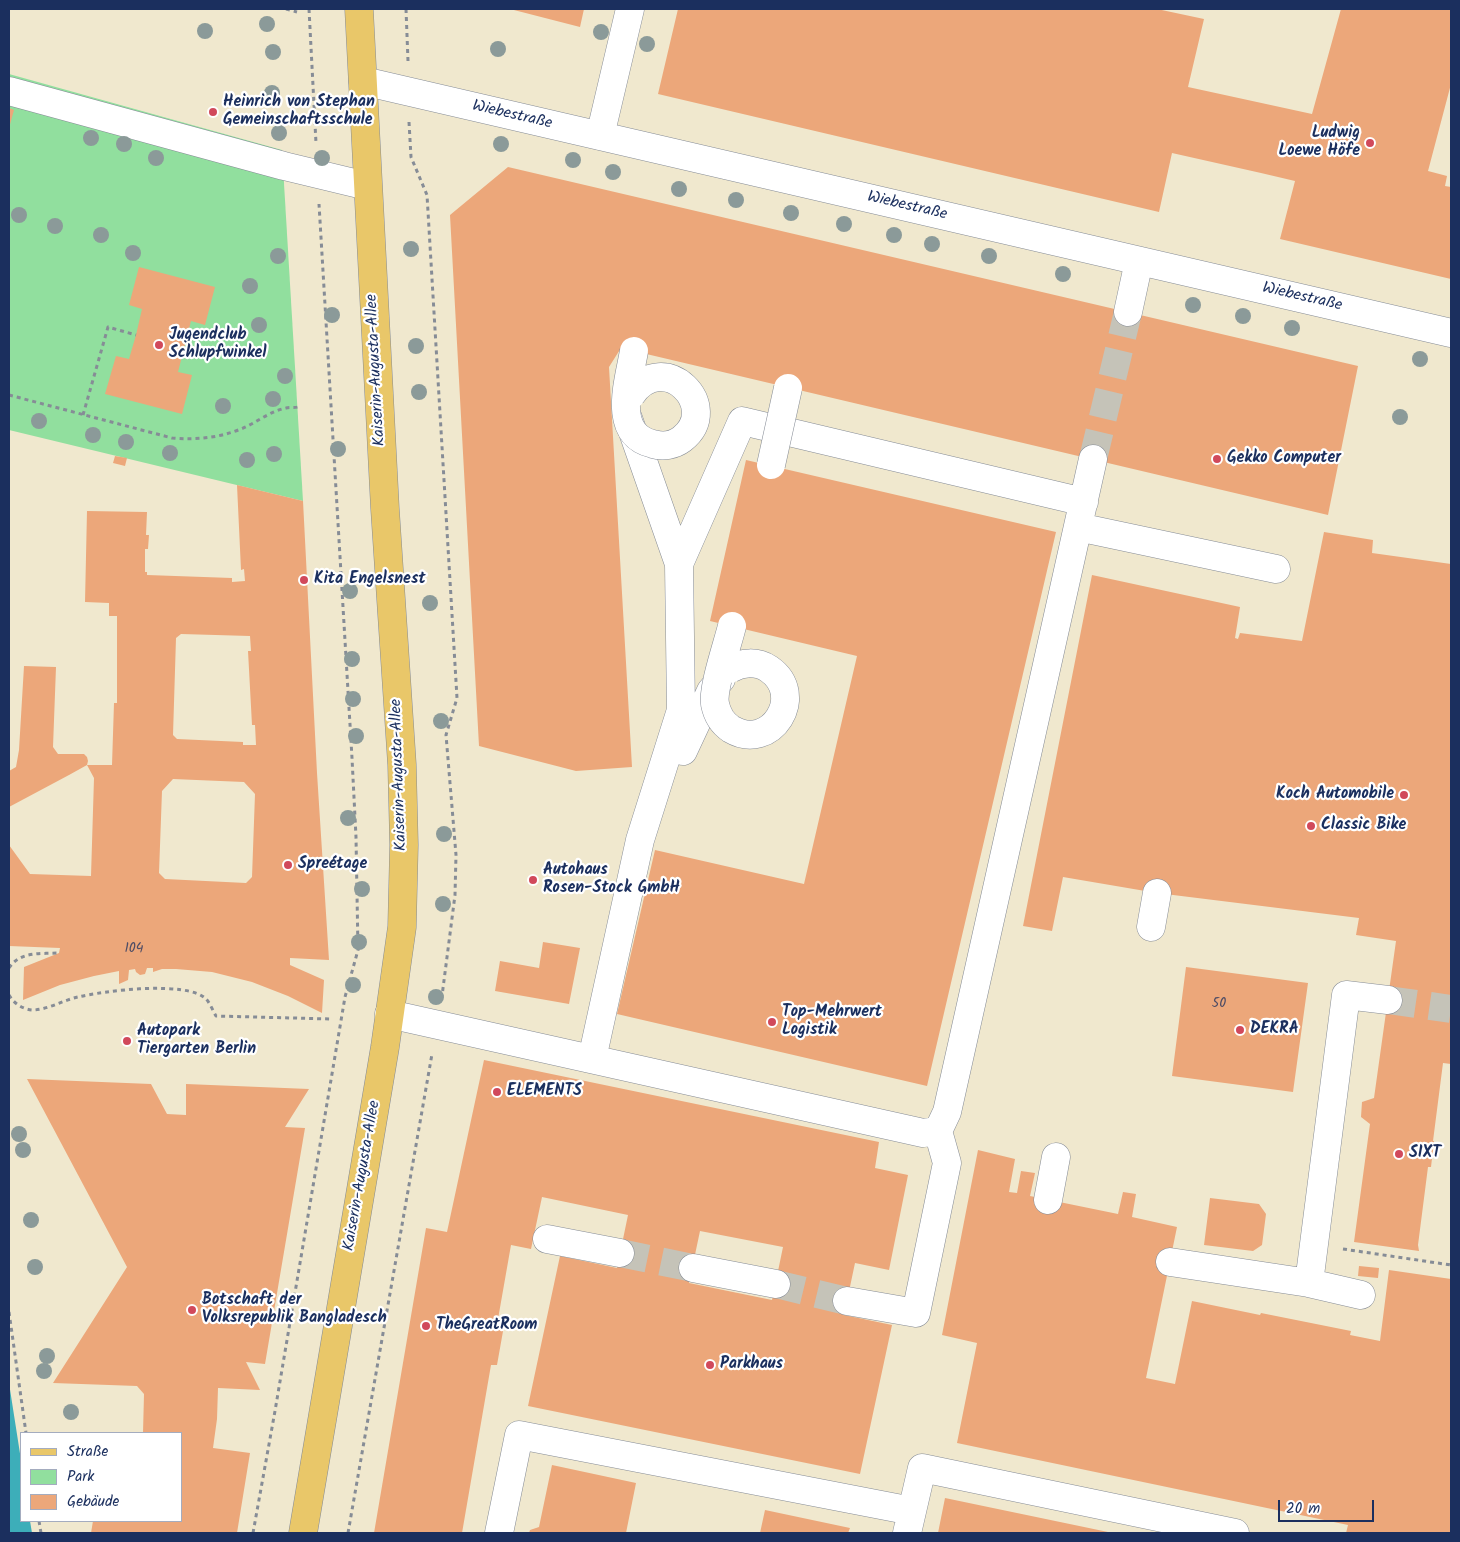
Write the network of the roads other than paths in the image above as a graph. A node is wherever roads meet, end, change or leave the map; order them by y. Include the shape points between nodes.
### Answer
1 (359, 9) edge
2 (630, 9) edge
3 (363, 82) junction
4 (9, 91) edge
5 (600, 136) junction
6 (367, 186) junction
7 (1139, 261) junction
8 (1128, 312) tunnel mouth
9 (1451, 333) edge
10 (634, 351) dead end
11 (788, 388) dead end
12 (1093, 460) tunnel mouth
13 (771, 465) dead end
14 (1081, 515) junction
15 (679, 564) junction
16 (1276, 569) dead end
17 (732, 626) dead end
18 (640, 840) junction
19 (1157, 893) dead end
20 (1151, 927) dead end
21 (1388, 1000) tunnel mouth
22 (390, 1014) junction
23 (592, 1059) junction
24 (938, 1131) junction
25 (1056, 1157) dead end
26 (1048, 1200) dead end
27 (547, 1239) dead end
28 (620, 1253) tunnel mouth
29 (1170, 1262) dead end
30 (693, 1268) tunnel mouth
31 (1309, 1283) junction
32 (776, 1284) tunnel mouth
33 (1361, 1296) dead end
34 (847, 1301) tunnel mouth
35 (910, 1522) edge
36 (302, 1533) edge
37 (499, 1533) edge
38 (1235, 1533) edge

1 - 3 main road, Kaiserin-Augusta-Allee
2 - 5 street
3 - 5 street, Wiebestraße
3 - 6 main road, Kaiserin-Augusta-Allee
4 - 6 street
5 - 7 street, Wiebestraße
6 - 22 main road, Kaiserin-Augusta-Allee via 403,802 402,927
7 - 8 street
7 - 9 street, Wiebestraße
10 - 15 street, bridge via 625,406 628,423 636,435 649,443 664,446 682,439 694,422 695,407 690,392 684,386 658,377 641,384 628,402 628,419
11 - 13 street, bridge
12 - 14 street
14 - 15 street via 742,421
14 - 16 street
14 - 24 street via 947,1112
15 - 18 street via 681,710
17 - 18 street, bridge via 714,695 717,712 726,724 748,734 768,730 779,719 785,695 774,672 759,664 744,664 730,669 711,691
18 - 23 street
19 - 20 street
21 - 31 street via 1346,995
22 - 23 street
22 - 36 main road, Kaiserin-Augusta-Allee
23 - 24 street via 923,1133
24 - 34 street via 947,1163 916,1313
25 - 26 street
27 - 28 street
29 - 31 street
30 - 32 street
31 - 33 street
35 - 37 street via 519,1435
35 - 38 street via 922,1468

